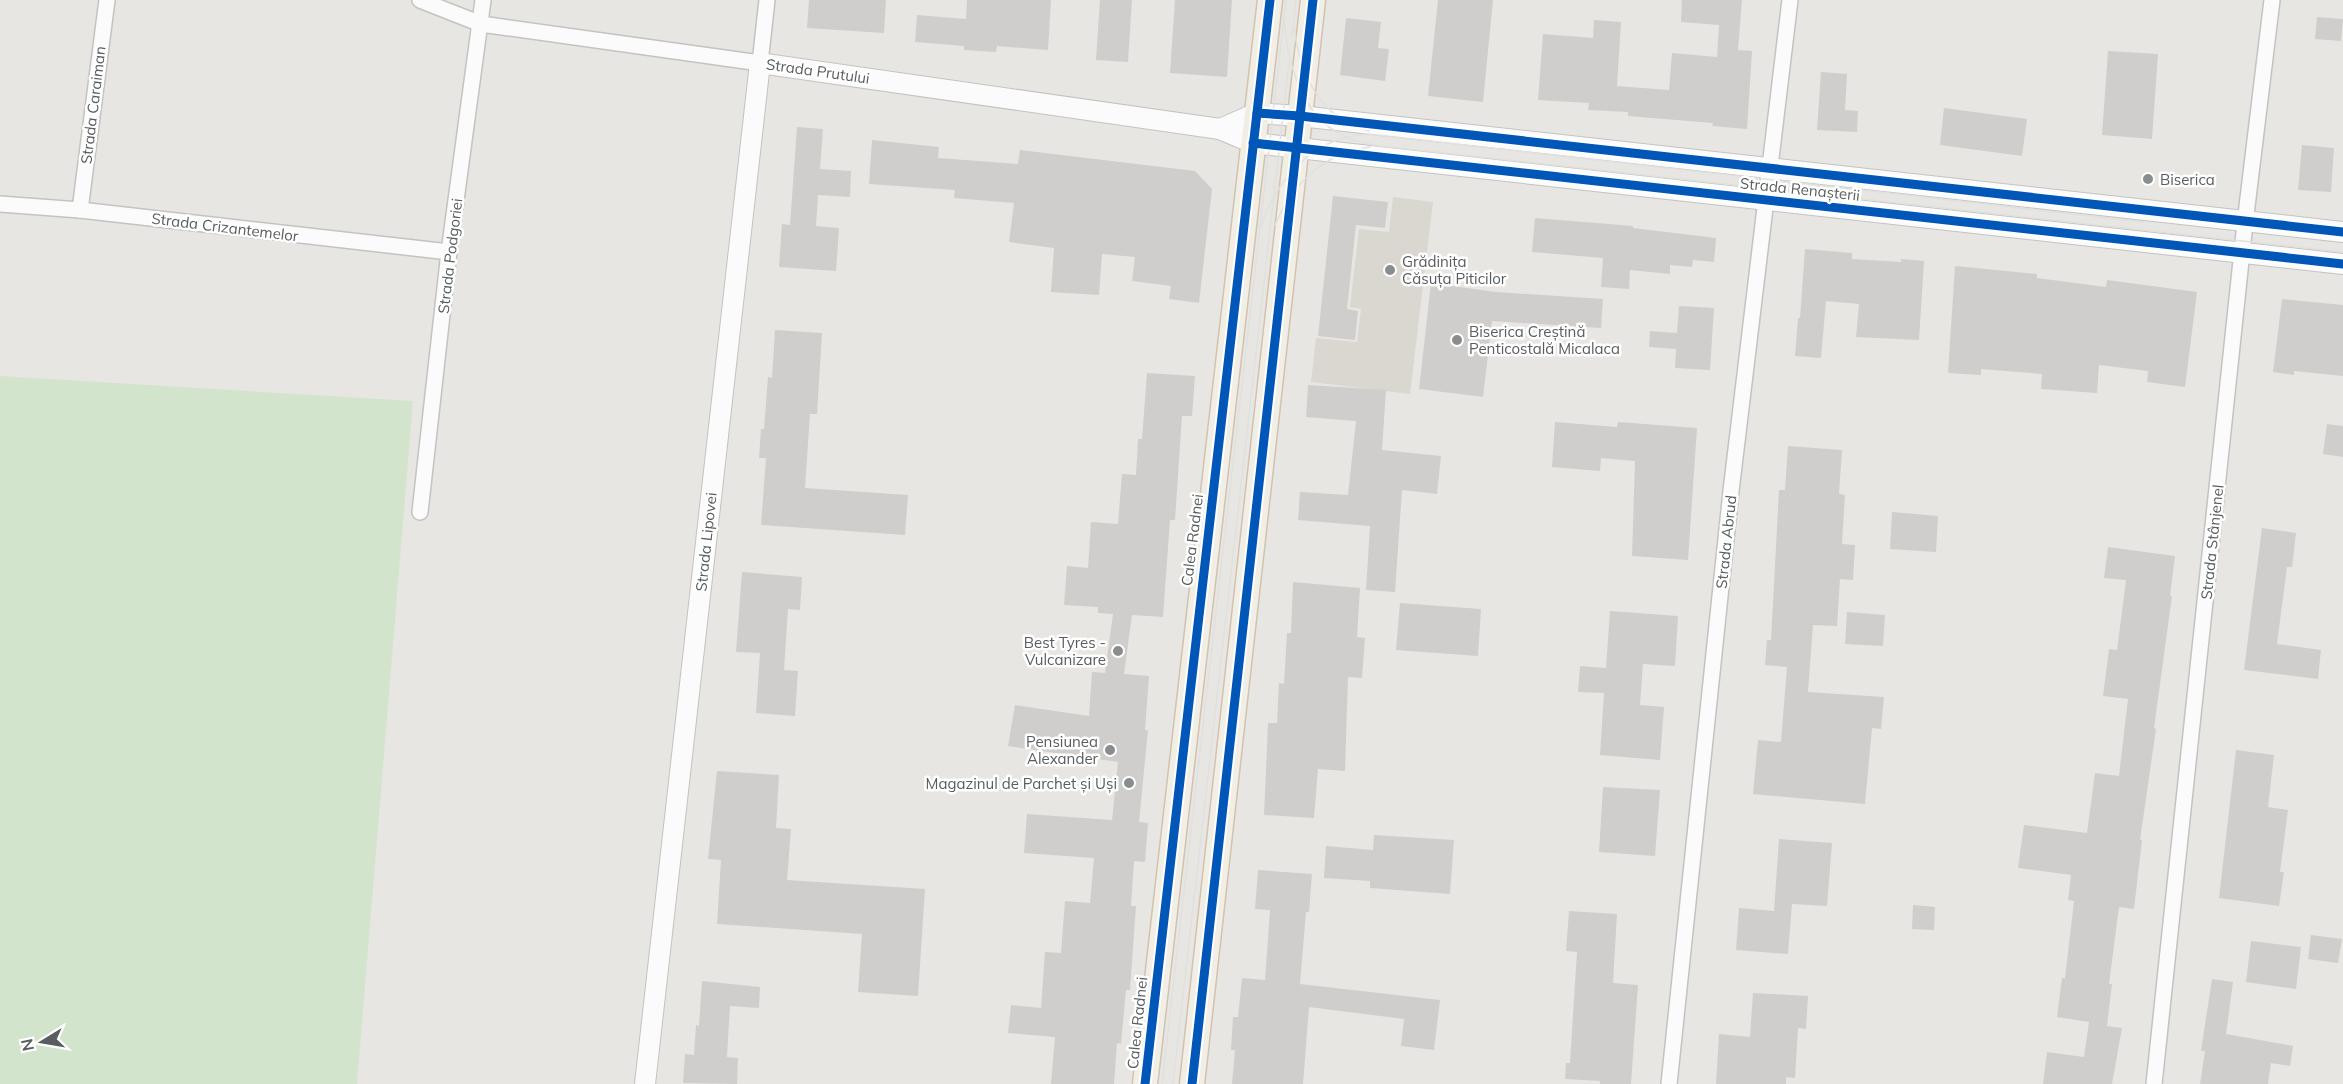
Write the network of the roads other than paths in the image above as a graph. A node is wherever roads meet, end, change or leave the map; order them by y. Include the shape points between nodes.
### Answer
1 (107, 0) edge
2 (420, 0) edge
3 (483, 0) edge
4 (767, 0) edge
5 (1270, 0) edge
6 (1313, 0) edge
7 (1790, 0) edge
8 (2272, 0) edge
9 (481, 24) junction
10 (760, 63) junction
11 (1257, 113) junction
12 (1300, 116) junction
13 (1220, 129) junction
14 (1253, 142) junction
15 (1297, 147) junction
16 (1770, 168) junction
17 (1766, 200) junction
18 (0, 204) edge
19 (80, 210) junction
20 (2245, 223) junction
21 (2343, 232) edge
22 (449, 252) junction
23 (2242, 253) junction
24 (2343, 264) edge
25 (420, 512) dead end
26 (645, 1084) edge
27 (1145, 1084) edge
28 (1191, 1084) edge
29 (1669, 1084) edge
30 (2154, 1084) edge

1 - 19 street, Strada Caraiman
2 - 9 street, Strada Prutului
3 - 9 street, Strada Podgoriei
4 - 10 street, Strada Lipovei
5 - 11 main road, Calea Radnei
6 - 12 main road
7 - 16 street, Strada Abrud
8 - 20 street, Strada Stânjenel
9 - 10 street, Strada Prutului
9 - 22 street, Strada Podgoriei
10 - 13 street, Strada Prutului
10 - 26 street, Strada Lipovei
11 - 12 street, Strada Renașterii
11 - 13 street
11 - 14 main road, Calea Radnei
12 - 15 main road
12 - 16 street, Strada Renașterii
13 - 14 street, Strada Prutului
14 - 15 street, Strada Renașterii
14 - 27 main road, Calea Radnei
15 - 17 street, Strada Renașterii
15 - 28 main road
16 - 17 street, Strada Abrud
16 - 20 street, Strada Renașterii
17 - 23 street, Strada Renașterii
17 - 29 street, Strada Abrud
18 - 19 street, Strada Crizantemelor
19 - 22 street, Strada Crizantemelor
20 - 21 street, Strada Renașterii
20 - 23 street, Strada Stânjenel
22 - 25 street, Strada Podgoriei
23 - 24 street, Strada Renașterii
23 - 30 street, Strada Stânjenel

